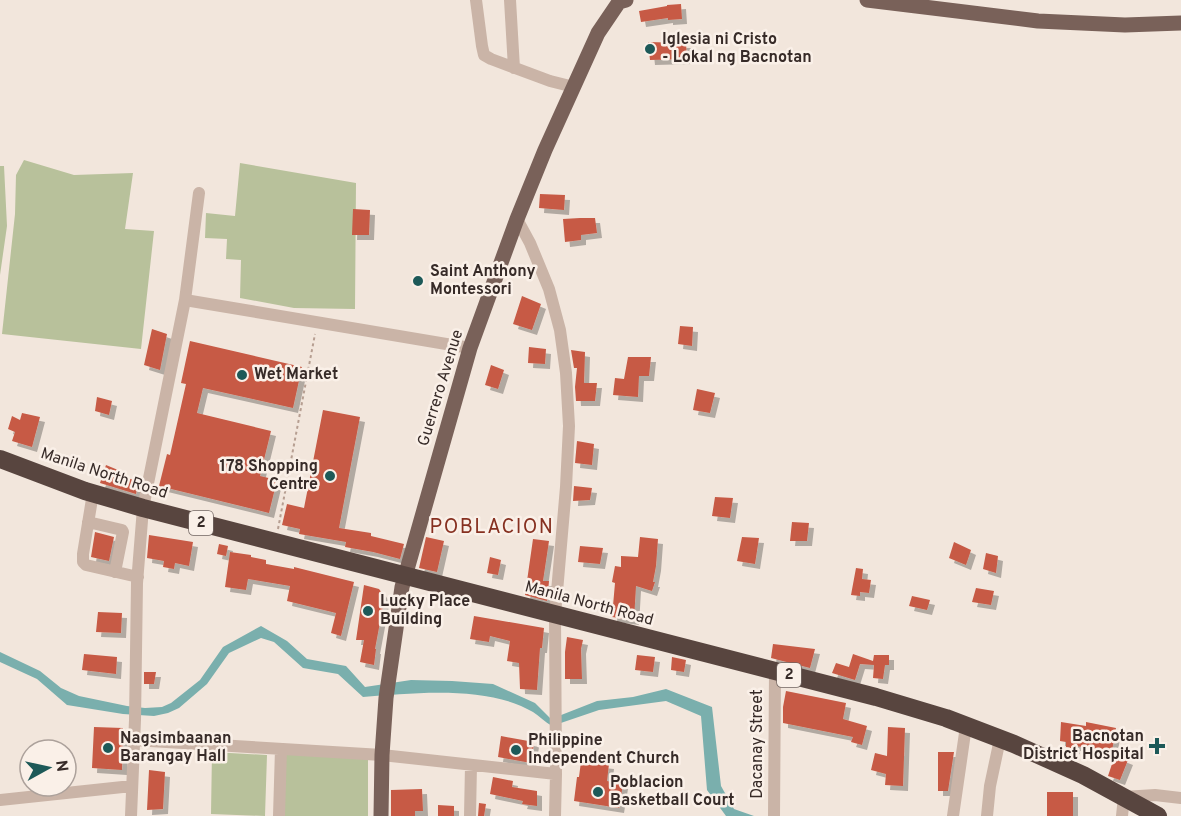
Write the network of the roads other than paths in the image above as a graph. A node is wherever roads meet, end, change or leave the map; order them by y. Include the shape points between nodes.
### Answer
1 (476, 0) edge
2 (510, 0) edge
3 (621, 0) edge
4 (867, 0) edge
5 (1181, 23) edge
6 (514, 68) junction
7 (574, 87) junction
8 (199, 193) dead end
9 (518, 219) junction
10 (185, 300) junction
11 (470, 348) junction
12 (0, 459) edge
13 (93, 493) junction
14 (143, 508) junction
15 (88, 522) junction
16 (116, 572) junction
17 (405, 575) junction
18 (138, 577) junction
19 (555, 615) junction
20 (775, 672) junction
21 (966, 726) junction
22 (1000, 739) junction
23 (134, 740) junction
24 (280, 749) junction
25 (382, 755) junction
26 (471, 765) junction
27 (556, 774) junction
28 (132, 786) junction
29 (1124, 796) junction
30 (1181, 798) edge
31 (0, 800) edge
32 (131, 816) edge
33 (279, 816) edge
34 (381, 816) edge
35 (470, 816) edge
36 (555, 816) edge
37 (774, 816) edge
38 (953, 816) edge
39 (987, 816) edge
40 (1122, 816) edge
41 (1158, 816) edge

1 - 6 street via 484,55
2 - 6 street
3 - 7 main road, Guerrero Avenue via 598,33
4 - 5 main road via 1038,21 1125,26
6 - 7 street
7 - 9 main road, Guerrero Avenue
8 - 10 street
9 - 11 main road, Guerrero Avenue
9 - 19 street via 549,289 566,373 569,426
10 - 11 street
10 - 14 street
11 - 17 main road, Guerrero Avenue
12 - 13 highway, Manila North Road / 2
13 - 14 highway, Manila North Road / 2
13 - 15 street
14 - 17 highway, Manila North Road / 2
14 - 18 street
15 - 16 street via 83,562
15 - 16 street via 122,530
16 - 18 street
17 - 19 highway, Manila North Road / 2
17 - 25 main road, Guerrero Avenue via 388,681
18 - 23 street
19 - 20 highway, Manila North Road / 2
19 - 27 street
20 - 21 highway, Manila North Road / 2 via 876,697
20 - 37 street, Dacanay Street
21 - 22 highway, Manila North Road / 2
21 - 38 street
22 - 29 highway, Manila North Road / 2
22 - 39 street
23 - 24 street
23 - 28 street
24 - 25 street
24 - 33 street
25 - 26 street
25 - 34 main road, Guerrero Avenue
26 - 27 street
26 - 35 street
27 - 36 street
28 - 31 street
28 - 32 street
29 - 30 street
29 - 40 street
29 - 41 highway, Manila North Road / 2

